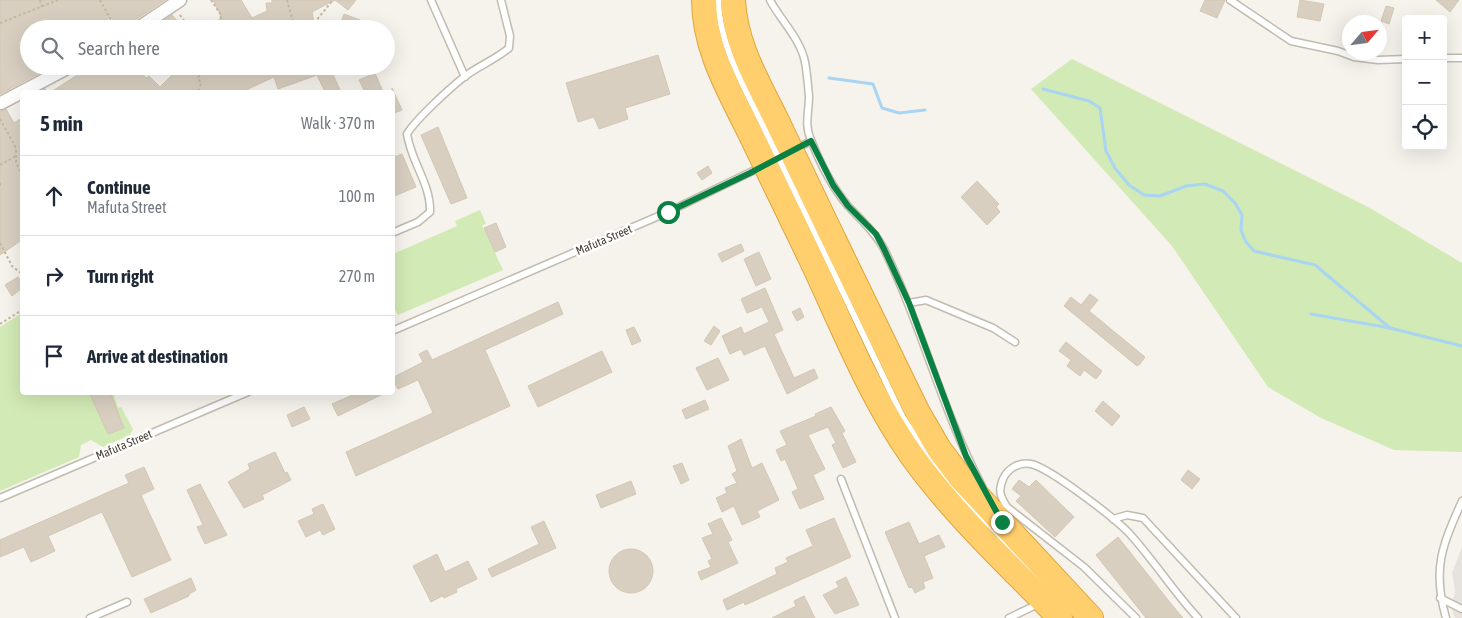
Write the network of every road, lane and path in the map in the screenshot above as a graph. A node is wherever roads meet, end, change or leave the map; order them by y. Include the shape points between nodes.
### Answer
1 (40, 0) edge
2 (58, 0) edge
3 (100, 0) edge
4 (212, 0) edge
5 (287, 0) edge
6 (333, 0) edge
7 (432, 0) edge
8 (501, 0) edge
9 (704, 0) edge
10 (718, 0) edge
11 (733, 0) edge
12 (770, 0) edge
13 (1230, 0) edge
14 (177, 2) edge
15 (42, 7) junction
16 (111, 20) edge
17 (150, 20) edge
18 (186, 20) edge
19 (222, 20) edge
20 (293, 20) edge
21 (317, 20) edge
22 (0, 23) edge
23 (1447, 58) edge
24 (1462, 58) edge
25 (1402, 59) edge
26 (53, 75) edge
27 (201, 75) edge
28 (465, 77) junction
29 (26, 90) edge
30 (199, 90) edge
31 (20, 93) edge
32 (0, 104) edge
33 (0, 119) edge
34 (765, 129) junction
35 (811, 141) junction
36 (16, 156) junction
37 (0, 165) edge
38 (20, 169) edge
39 (0, 183) edge
40 (0, 187) edge
41 (395, 232) edge
42 (0, 243) edge
43 (822, 248) junction
44 (20, 272) edge
45 (909, 303) junction
46 (20, 311) edge
47 (0, 324) edge
48 (395, 329) edge
49 (1015, 342) dead end
50 (241, 395) edge
51 (841, 479) dead end
52 (984, 489) dead end
53 (0, 498) edge
54 (989, 498) dead end
55 (1462, 501) edge
56 (1113, 519) junction
57 (1002, 522) junction
58 (1440, 598) junction
59 (127, 602) dead end
60 (1050, 602) edge
61 (1462, 609) edge
62 (90, 618) edge
63 (895, 618) edge
64 (1009, 618) edge
65 (1091, 618) edge
66 (1136, 618) edge
67 (1198, 618) edge
68 (1236, 618) edge
69 (1446, 618) edge

1 - 15 path
2 - 15 path
3 - 16 path
4 - 19 path
5 - 20 path
6 - 21 path
7 - 28 lane
8 - 28 lane via 510,36 509,48
9 - 34 highway via 713,55
10 - 34 lane via 722,33
11 - 34 highway via 736,28
12 - 35 lane via 792,32 804,60 809,97 807,130
13 - 25 lane via 1291,41 1354,57
14 - 17 street
14 - 18 path
15 - 22 path
23 - 24 lane
26 - 29 street
27 - 30 path via 198,78 202,84
28 - 41 lane via 407,134 409,150 431,198 430,212 418,222
31 - 32 street
33 - 36 path via 14,144
34 - 43 highway, bridge
35 - 45 lane via 833,185 848,206 876,234
35 - 48 lane, Mafuta Street via 668,212
36 - 37 path
36 - 38 path
39 - 40 path
42 - 44 path via 12,266
43 - 57 highway via 939,449
43 - 60 highway via 878,400 911,455 950,505
45 - 49 lane via 926,300 994,328
45 - 52 lane via 966,456
46 - 47 path
50 - 53 lane, Mafuta Street
51 - 63 lane
54 - 57 lane
55 - 58 lane via 1443,542 1439,569
56 - 66 lane via 1032,464 1013,467 999,488 1007,507 1084,567
56 - 67 lane via 1138,544
56 - 68 lane via 1127,514 1143,518
57 - 65 highway
58 - 61 lane
58 - 69 lane
59 - 62 lane
60 - 64 lane

